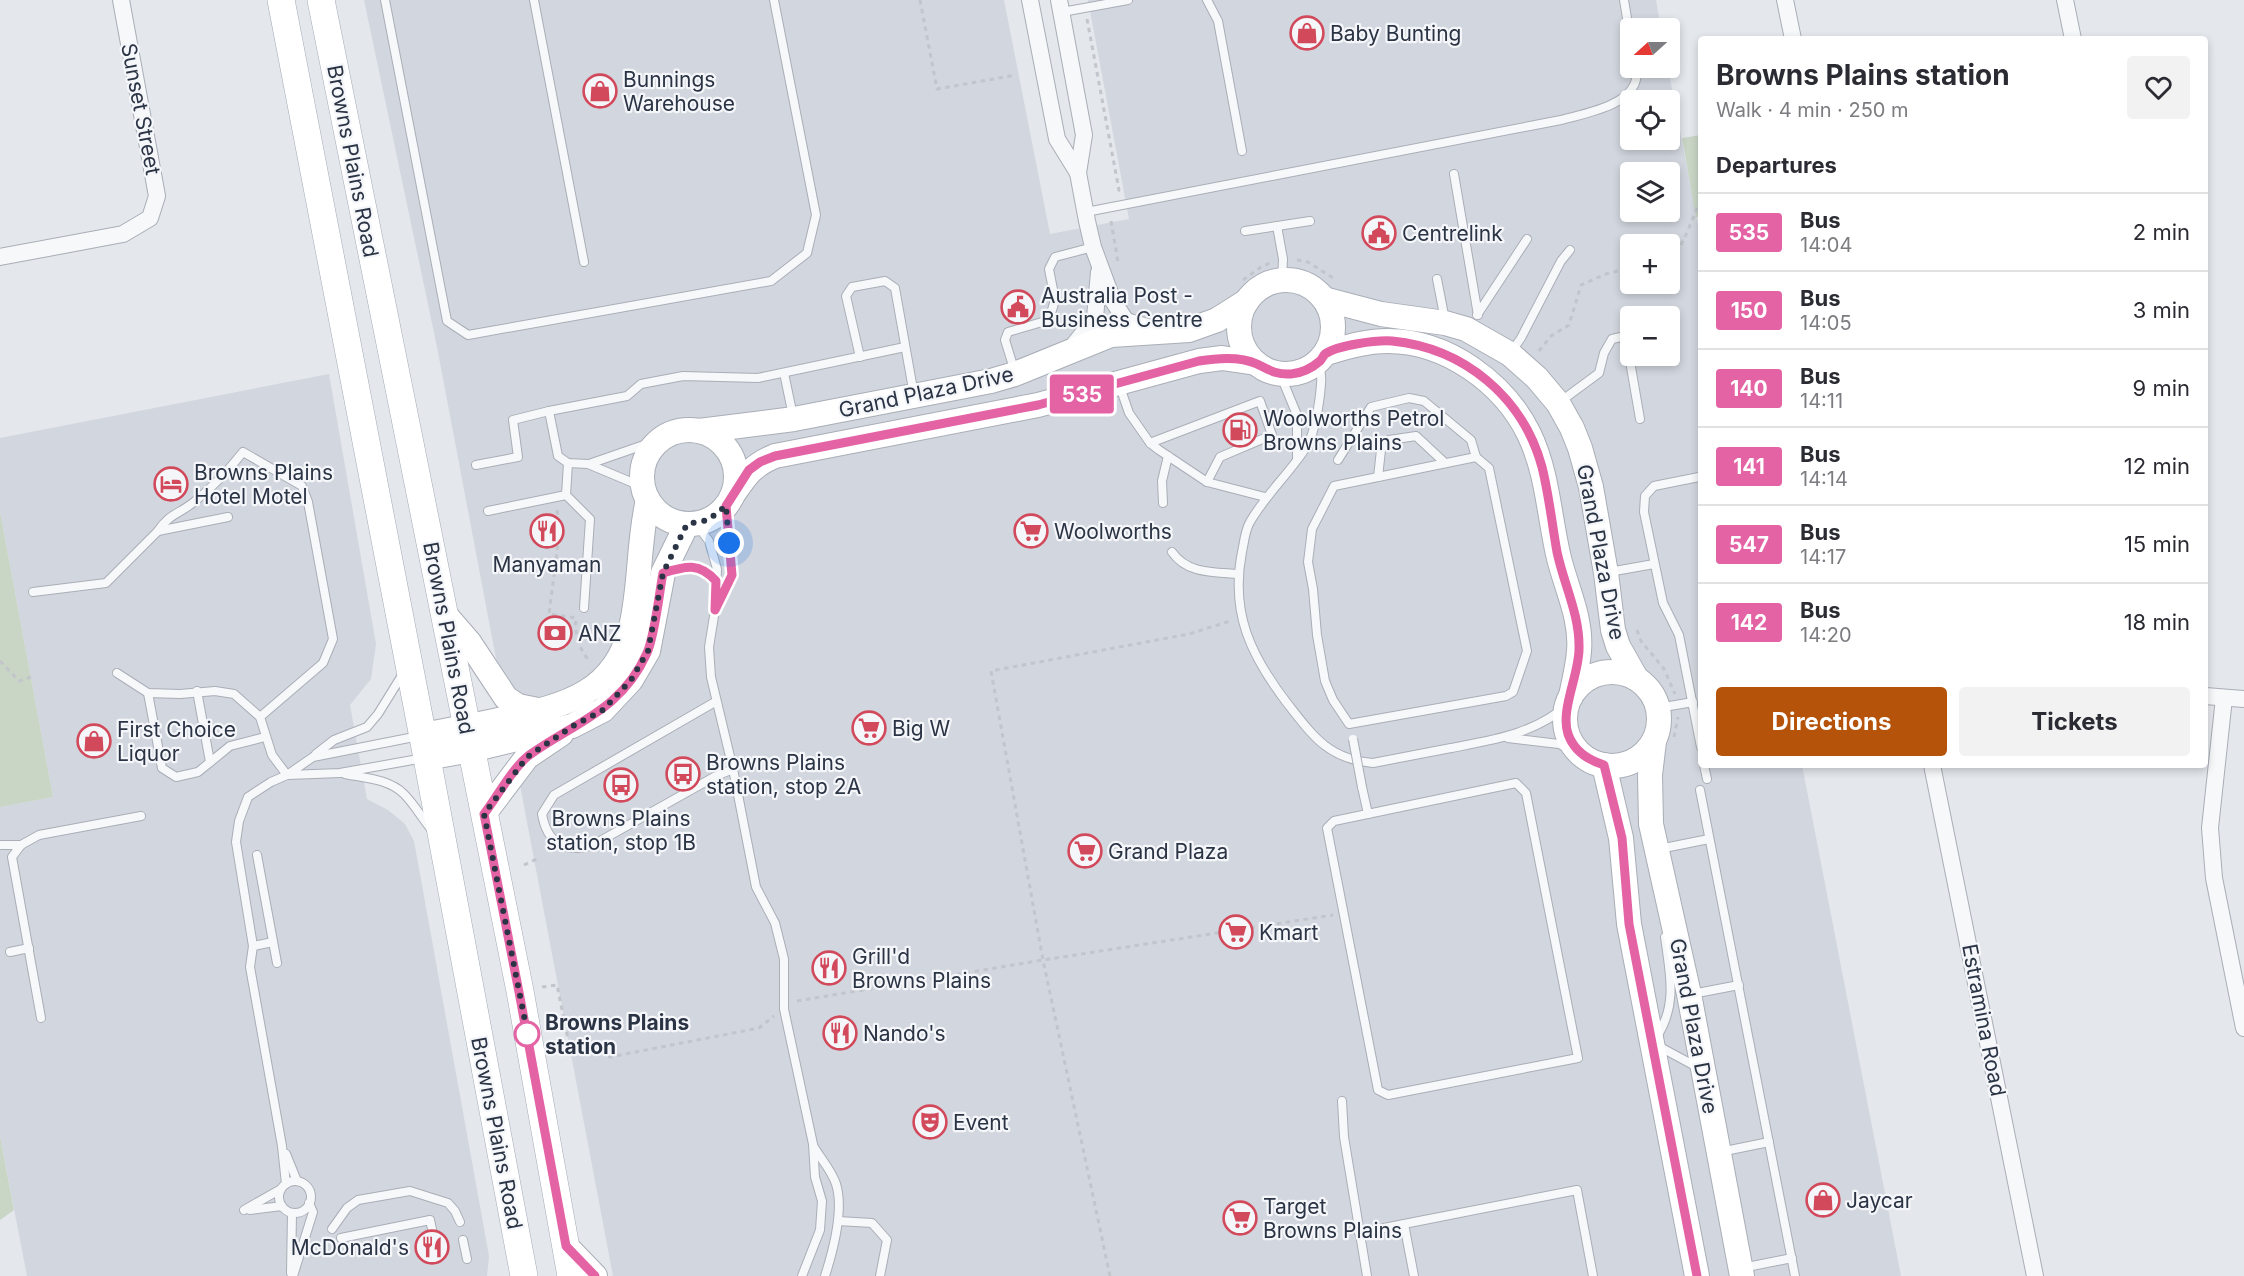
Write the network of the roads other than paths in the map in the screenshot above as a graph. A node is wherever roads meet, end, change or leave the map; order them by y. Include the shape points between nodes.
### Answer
1 (121, 0) edge
2 (281, 0) edge
3 (321, 0) edge
4 (385, 0) edge
5 (534, 0) edge
6 (774, 0) edge
7 (1030, 0) edge
8 (1128, 0) edge
9 (1207, 0) edge
10 (1624, 0) edge
11 (1785, 0) edge
12 (2065, 0) edge
13 (1060, 6) edge
14 (1627, 18) edge
15 (1792, 36) edge
16 (2072, 36) edge
17 (1636, 78) edge
18 (1242, 151) dead end
19 (1078, 173) junction
20 (1454, 174) dead end
21 (1086, 212) junction
22 (1310, 221) dead end
23 (1277, 226) junction
24 (1245, 231) dead end
25 (1527, 239) dead end
26 (1093, 247) junction
27 (1569, 250) dead end
28 (0, 256) edge
29 (584, 262) dead end
30 (1099, 266) junction
31 (1437, 279) dead end
32 (1282, 280) junction
33 (1324, 299) junction
34 (1247, 301) junction
35 (1463, 322) junction
36 (1166, 332) junction
37 (905, 347) junction
38 (1069, 352) junction
39 (1510, 354) junction
40 (860, 357) junction
41 (1322, 357) junction
42 (1256, 363) junction
43 (784, 373) junction
44 (1015, 374) junction
45 (1280, 374) junction
46 (1119, 384) junction
47 (915, 396) junction
48 (1558, 403) junction
49 (549, 411) junction
50 (794, 419) junction
51 (1640, 419) dead end
52 (699, 431) junction
53 (661, 439) junction
54 (1150, 443) junction
55 (1168, 456) junction
56 (1476, 457) junction
57 (1297, 459) junction
58 (1338, 460) dead end
59 (568, 463) junction
60 (1445, 463) junction
61 (588, 464) junction
62 (476, 465) dead end
63 (1378, 477) junction
64 (1698, 477) edge
65 (1207, 482) junction
66 (646, 494) junction
67 (566, 495) junction
68 (1265, 497) junction
69 (729, 501) junction
70 (1163, 503) dead end
71 (488, 511) dead end
72 (228, 518) dead end
73 (692, 524) junction
74 (158, 531) junction
75 (1172, 552) dead end
76 (1654, 564) junction
77 (663, 573) junction
78 (1606, 573) junction
79 (1238, 574) junction
80 (716, 581) junction
81 (33, 592) dead end
82 (584, 608) dead end
83 (715, 610) junction
84 (443, 612) junction
85 (409, 662) junction
86 (117, 673) dead end
87 (1636, 678) junction
88 (197, 691) junction
89 (148, 693) junction
90 (2208, 696) edge
91 (2224, 698) junction
92 (2244, 699) edge
93 (1569, 701) junction
94 (715, 702) junction
95 (1693, 702) junction
96 (1658, 708) junction
97 (541, 710) junction
98 (260, 717) junction
99 (1349, 724) junction
100 (573, 726) junction
101 (1698, 730) edge
102 (265, 737) junction
103 (1504, 738) junction
104 (469, 739) junction
105 (1654, 741) junction
106 (425, 746) junction
107 (313, 756) junction
108 (1594, 760) junction
109 (210, 762) junction
110 (1705, 768) edge
111 (1933, 768) edge
112 (733, 769) junction
113 (340, 772) junction
114 (288, 775) junction
115 (1707, 778) dead end
116 (1700, 790) dead end
117 (484, 814) junction
118 (1368, 814) junction
119 (141, 816) dead end
120 (1709, 839) junction
121 (443, 843) junction
122 (0, 845) edge
123 (21, 845) junction
124 (1658, 850) junction
125 (257, 855) dead end
126 (1671, 909) junction
127 (273, 942) junction
128 (253, 946) junction
129 (28, 948) junction
130 (10, 952) dead end
131 (277, 963) dead end
132 (1739, 985) junction
133 (1689, 994) junction
134 (41, 1018) dead end
135 (2244, 1028) edge
136 (1652, 1043) junction
137 (1703, 1070) junction
138 (1342, 1101) dead end
139 (1769, 1142) junction
140 (813, 1144) junction
141 (282, 1146) junction
142 (1719, 1152) junction
143 (297, 1181) junction
144 (283, 1186) junction
145 (309, 1203) junction
146 (282, 1206) junction
147 (292, 1213) junction
148 (838, 1221) junction
149 (460, 1222) dead end
150 (1404, 1224) junction
151 (332, 1229) dead end
152 (432, 1229) dead end
153 (1359, 1233) junction
154 (341, 1238) dead end
155 (463, 1240) dead end
156 (566, 1246) junction
157 (1792, 1258) junction
158 (467, 1259) dead end
159 (1742, 1272) edge
160 (523, 1275) edge
161 (292, 1276) edge
162 (571, 1276) edge
163 (595, 1276) edge
164 (802, 1276) edge
165 (825, 1276) edge
166 (880, 1276) edge
167 (1367, 1276) edge
168 (1414, 1276) edge
169 (1593, 1276) edge
170 (1697, 1276) edge
171 (1795, 1276) edge
172 (2035, 1276) edge

1 - 28 street, Sunset Street via 158,196 150,218 123,234
2 - 85 main road, Browns Plains Road
3 - 84 main road, Browns Plains Road
4 - 6 lane via 447,321 468,335 771,281 807,253 816,214
5 - 29 lane
7 - 19 street via 1057,139
8 - 13 lane via 1085,8
9 - 18 lane via 1218,21
10 - 14 lane
11 - 15 street
12 - 16 street
13 - 19 street via 1084,135
17 - 21 lane via 1630,93 1609,107 1561,120
19 - 21 street
20 - 35 lane
21 - 26 street
22 - 23 lane
23 - 24 lane
23 - 32 lane
25 - 35 lane
26 - 30 street
26 - 44 lane via 1055,257 1049,269 1055,300 1049,320 1008,332 1005,340
27 - 39 lane
30 - 36 street via 1126,321
30 - 38 street via 1095,318
31 - 35 lane
32 - 33 street via 1312,288
32 - 34 street via 1257,291
33 - 35 street, Grand Plaza Drive via 1381,314
33 - 41 street via 1333,326 1332,340
34 - 36 street, Grand Plaza Drive via 1217,320 1189,330
34 - 42 street via 1239,327 1241,341
35 - 39 street, Grand Plaza Drive
36 - 38 street, Grand Plaza Drive via 1111,335
37 - 40 lane
37 - 40 lane via 895,288 885,281 852,287 846,296
37 - 47 lane
38 - 44 street, Grand Plaza Drive
39 - 48 street, Grand Plaza Drive
40 - 43 lane
41 - 45 street via 1301,372
41 - 57 lane via 1322,383 1314,425 1309,443
41 - 93 street, Grand Plaza Drive via 1371,342 1391,341 1425,348 1458,360 1483,376 1510,402 1542,467 1558,554 1573,602 1579,651
42 - 45 street
42 - 46 street, Grand Plaza Drive via 1211,359
43 - 49 lane via 758,378 683,376 641,384 627,396
43 - 50 lane
44 - 47 street, Grand Plaza Drive
45 - 57 lane via 1297,415
46 - 54 lane via 1129,413
46 - 69 street, Grand Plaza Drive via 1038,405 775,456 749,470
47 - 50 street, Grand Plaza Drive
48 - 51 lane via 1599,373 1612,339 1621,337 1627,345
48 - 78 street, Grand Plaza Drive via 1580,448
49 - 59 lane via 558,456
49 - 62 lane via 513,420 518,457
50 - 52 street, Grand Plaza Drive
52 - 53 street via 686,430
52 - 69 street via 712,436 731,456 735,476
53 - 61 lane
53 - 66 street via 645,461 642,474
54 - 55 lane
54 - 65 lane via 1260,401 1272,435 1221,457
55 - 65 lane
55 - 70 lane via 1162,481
56 - 58 lane via 1471,440 1424,401 1409,398 1371,407
56 - 60 lane
56 - 99 lane via 1489,468 1527,651 1513,692
57 - 68 lane
59 - 61 lane
59 - 67 lane
60 - 63 lane
60 - 63 lane via 1416,436 1389,440 1381,450
61 - 66 lane
63 - 99 lane via 1334,486 1312,529 1308,562 1325,681
64 - 76 lane via 1654,486 1645,496 1644,512
65 - 68 lane
66 - 73 street via 665,517
66 - 97 street via 631,627 624,649 598,684 577,698
67 - 71 lane
67 - 82 lane via 591,519
68 - 79 lane via 1248,525
69 - 73 street via 708,520
69 - 83 lane via 732,575
72 - 74 lane
73 - 77 street
73 - 80 lane via 709,541 717,569
74 - 81 lane via 106,583
74 - 98 lane via 166,519 190,505 220,479 243,452 302,486 333,639 323,663
75 - 79 lane via 1193,570
76 - 78 lane
76 - 95 lane via 1663,603 1679,635
77 - 80 lane via 699,568
77 - 100 street via 648,651 640,665 603,710
78 - 87 street, Grand Plaza Drive via 1613,630
79 - 103 lane via 1241,617 1255,655 1308,729 1339,755 1373,763
80 - 83 lane
83 - 94 lane via 709,647
84 - 97 street via 469,642 506,698 518,706
84 - 104 main road, Browns Plains Road
85 - 106 main road, Browns Plains Road
85 - 107 lane via 367,727 334,740
86 - 89 lane
87 - 93 street via 1607,672 1580,684
87 - 96 street via 1650,691
88 - 89 lane
88 - 98 lane via 234,694
88 - 109 lane
89 - 109 lane via 162,768 176,777 198,772
90 - 91 street
91 - 92 street
91 - 135 street via 2210,828 2214,878
93 - 103 lane via 1556,715
93 - 108 street via 1568,733 1574,746
94 - 112 lane
94 - 112 lane via 554,795 542,814 544,827 553,841 564,846 579,849 593,845
95 - 96 lane
95 - 101 lane
96 - 105 street
97 - 104 street
98 - 102 lane
99 - 118 lane, bridge
100 - 104 street
100 - 117 street via 527,757
102 - 109 lane via 230,746
102 - 114 lane via 272,755
103 - 108 lane via 1559,744
104 - 106 street
104 - 117 main road, Browns Plains Road
105 - 108 street via 1633,761 1619,765
105 - 124 street, Grand Plaza Drive via 1651,824
106 - 107 lane
106 - 113 lane
106 - 121 main road, Browns Plains Road
107 - 114 lane
108 - 136 street via 1622,838 1629,924
110 - 115 lane
111 - 172 street, Estramina Road
112 - 140 lane via 756,886 774,923 784,959 783,1009
113 - 114 lane
113 - 121 lane via 394,787
114 - 128 lane via 248,797 239,822 236,842
116 - 120 lane
117 - 156 main road, Browns Plains Road
118 - 118 lane via 1516,783 1526,793 1578,1058 1388,1095 1378,1090 1327,828 1334,821
119 - 123 lane via 39,835
120 - 124 lane
120 - 132 lane
121 - 160 main road, Browns Plains Road
122 - 123 lane
123 - 129 lane via 12,857
124 - 126 street, Grand Plaza Drive
125 - 127 lane
126 - 133 street, Grand Plaza Drive
126 - 136 lane via 1663,927 1672,984 1664,1024
127 - 128 lane
127 - 131 lane
128 - 141 lane via 250,967
129 - 130 lane
129 - 134 lane
132 - 133 lane
132 - 139 lane
133 - 137 street, Grand Plaza Drive
136 - 137 lane
136 - 170 street
137 - 142 street, Grand Plaza Drive
138 - 153 lane
139 - 142 lane
139 - 157 lane
140 - 148 lane via 836,1184
140 - 164 lane via 822,1201 820,1230
141 - 143 lane
141 - 144 lane
142 - 159 street, Grand Plaza Drive
143 - 144 lane
143 - 145 lane via 308,1189
144 - 146 lane via 279,1198
144 - 146 lane via 244,1210
145 - 147 lane via 303,1211
145 - 161 lane via 313,1212
146 - 147 lane
147 - 161 lane
148 - 165 lane
148 - 166 lane via 872,1223 887,1240
149 - 151 lane via 448,1203 410,1191 358,1200
150 - 153 lane
150 - 168 lane
150 - 169 lane via 1577,1190
152 - 154 lane via 430,1220
153 - 167 lane
155 - 158 lane
156 - 162 main road, Browns Plains Road
156 - 163 street
157 - 159 lane
157 - 171 lane

